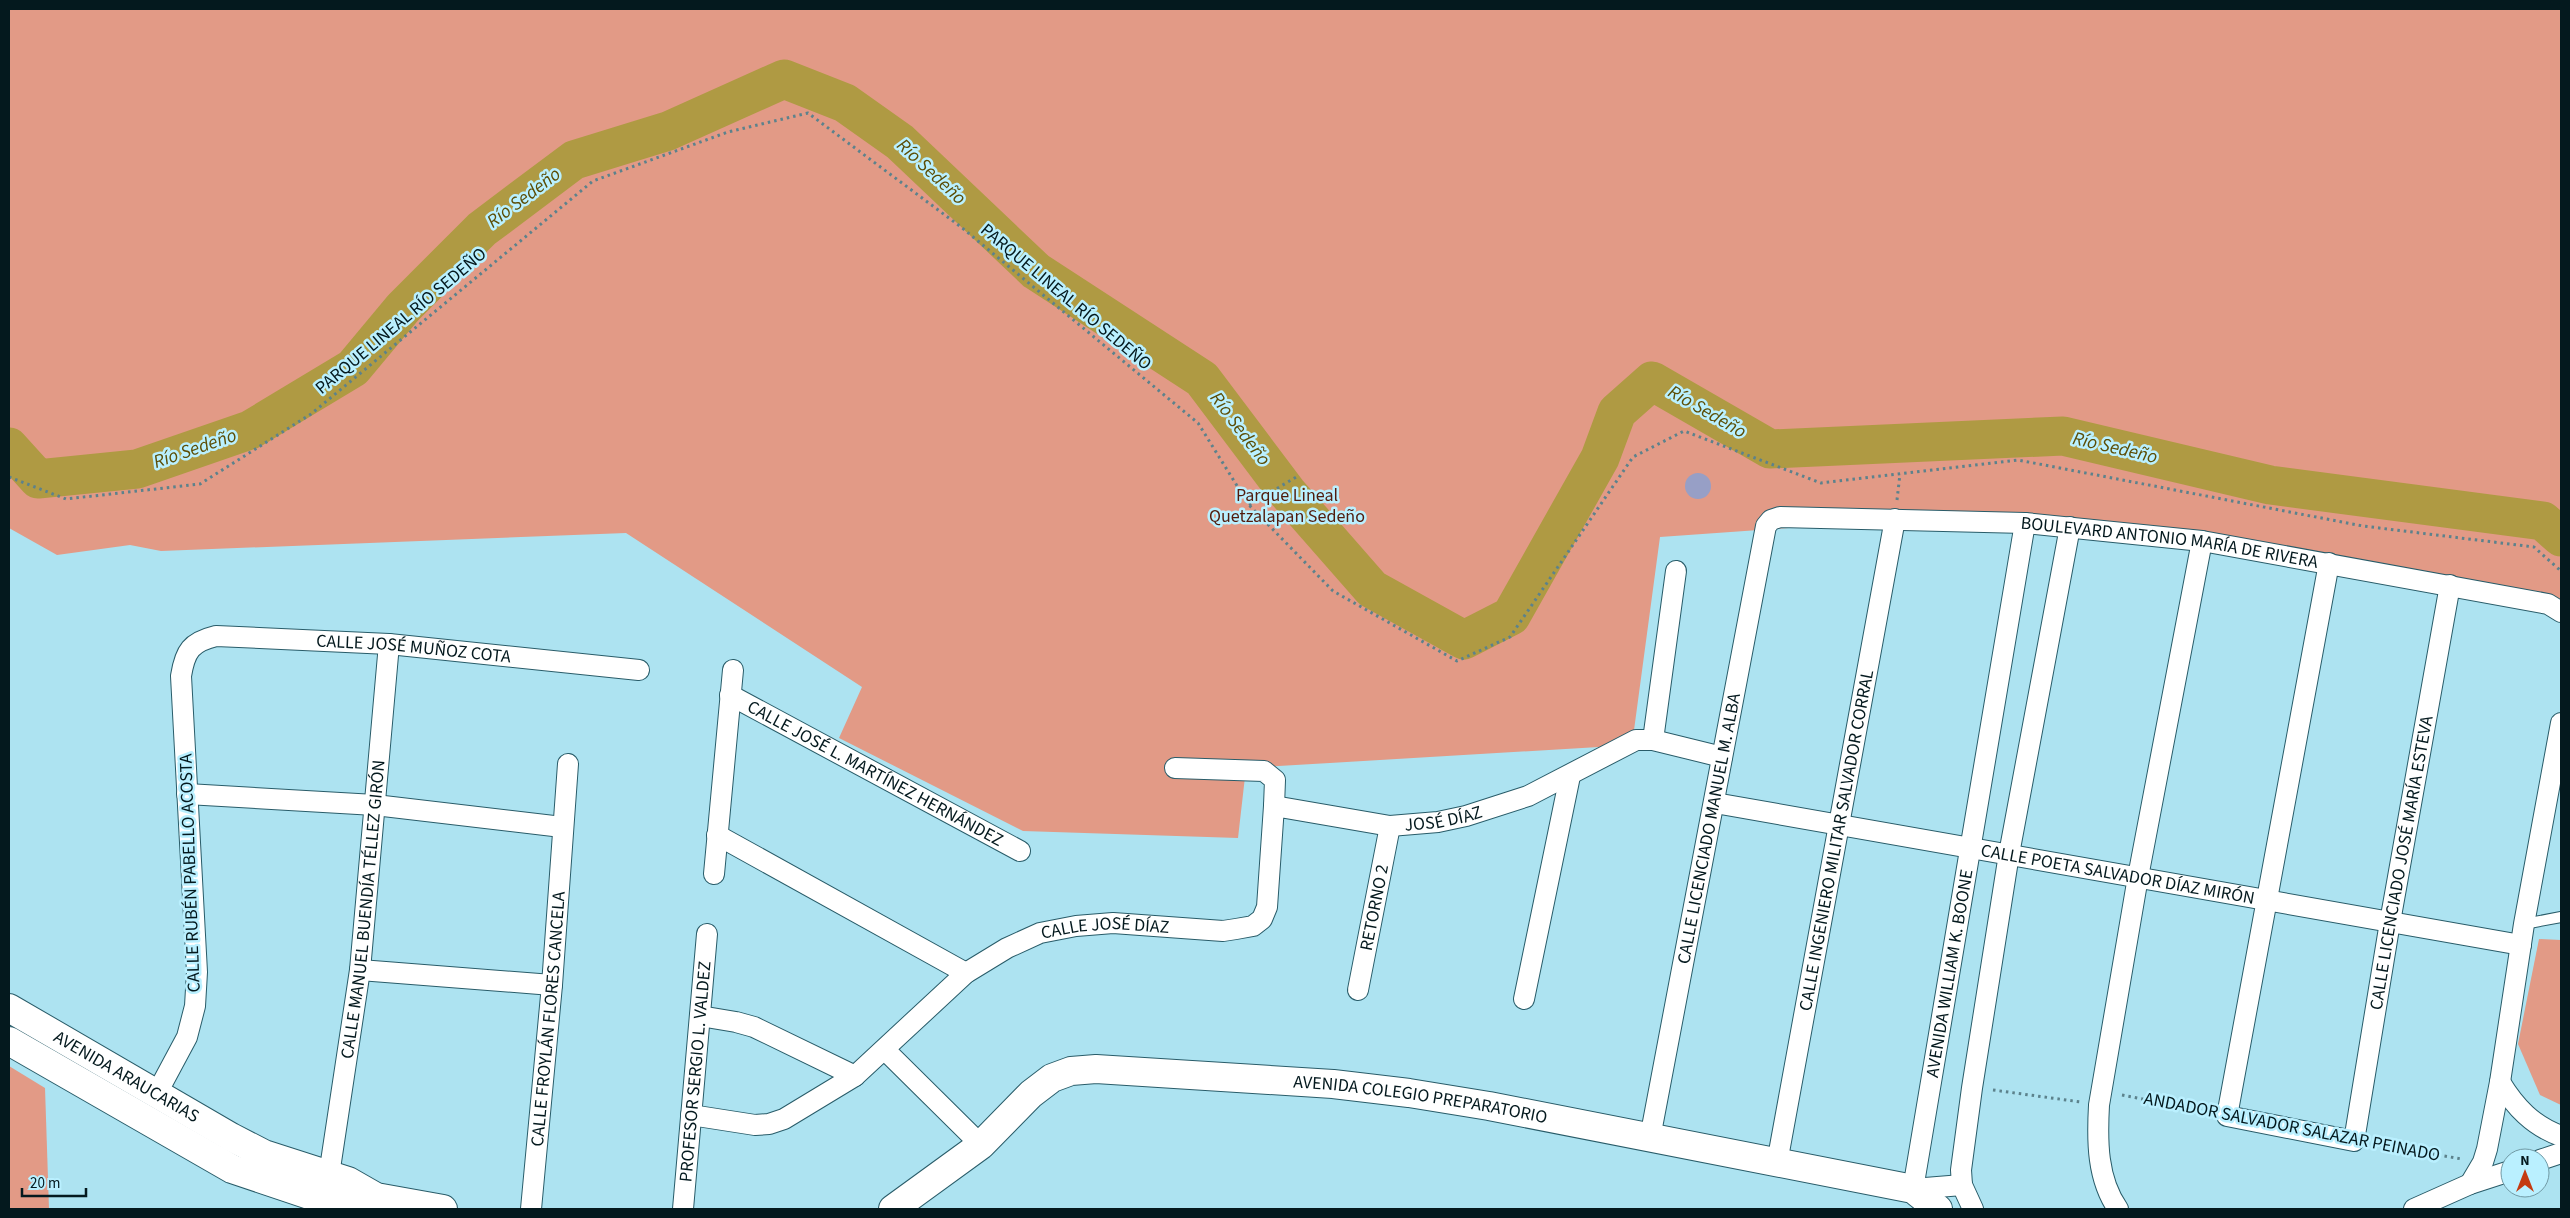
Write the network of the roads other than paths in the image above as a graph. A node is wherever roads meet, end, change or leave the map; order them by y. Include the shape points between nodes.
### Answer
1 (1896, 519) junction
2 (1771, 520) joint
3 (2025, 523) junction
4 (2070, 527) junction
5 (2202, 540) junction
6 (2329, 563) junction
7 (1676, 571) dead end
8 (2450, 585) junction
9 (2561, 612) edge
10 (389, 644) junction
11 (192, 647) joint
12 (639, 670) dead end
13 (733, 670) dead end
14 (730, 695) junction
15 (2561, 723) edge
16 (1653, 740) junction
17 (1722, 757) junction
18 (568, 764) dead end
19 (1175, 768) dead end
20 (1570, 776) junction
21 (187, 794) junction
22 (1714, 802) junction
23 (375, 805) junction
24 (1274, 806) junction
25 (1840, 825) junction
26 (1390, 826) junction
27 (562, 827) junction
28 (717, 834) junction
29 (1970, 848) junction
30 (1020, 851) dead end
31 (2009, 854) junction
32 (714, 874) dead end
33 (2138, 877) junction
34 (2266, 901) junction
35 (2561, 917) edge
36 (2390, 922) junction
37 (2524, 924) junction
38 (707, 934) dead end
39 (2520, 945) junction
40 (360, 970) junction
41 (966, 973) junction
42 (552, 985) junction
43 (1358, 990) dead end
44 (1524, 999) dead end
45 (9, 1008) edge
46 (700, 1016) junction
47 (9, 1041) edge
48 (885, 1050) junction
49 (855, 1076) junction
50 (2500, 1082) junction
51 (157, 1093) junction
52 (691, 1115) junction
53 (2561, 1136) edge
54 (1650, 1138) junction
55 (2354, 1141) joint
56 (244, 1144) junction
57 (981, 1144) junction
58 (1776, 1163) junction
59 (232, 1169) junction
60 (2500, 1174) edge
61 (329, 1175) junction
62 (2470, 1184) junction
63 (1962, 1185) junction
64 (1913, 1189) junction
65 (374, 1203) edge
66 (443, 1209) edge
67 (531, 1209) edge
68 (683, 1209) edge
69 (893, 1209) edge
70 (1938, 1209) edge
71 (1972, 1209) edge
72 (2118, 1209) edge
73 (2414, 1209) edge

1 - 2 street, BOULEVARD ANTONIO MARÍA DE RIVERA via 1780,517
1 - 3 street, BOULEVARD ANTONIO MARÍA DE RIVERA
1 - 25 street, CALLE INGENIERO MILITAR SALVADOR CORRAL
2 - 17 street, CALLE LICENCIADO MANUEL M. ALBA via 1766,526
3 - 4 street, BOULEVARD ANTONIO MARÍA DE RIVERA
3 - 29 street, AVENIDA WILLIAM K. BOONE
4 - 5 street, BOULEVARD ANTONIO MARÍA DE RIVERA
4 - 31 street
5 - 6 street, BOULEVARD ANTONIO MARÍA DE RIVERA
5 - 33 street
6 - 8 street, BOULEVARD ANTONIO MARÍA DE RIVERA
6 - 34 street
7 - 16 street
8 - 9 street, BOULEVARD ANTONIO MARÍA DE RIVERA via 2548,604
8 - 36 street, CALLE LICENCIADO JOSÉ MARÍA ESTEVA
10 - 11 street, CALLE JOSÉ MUÑOZ COTA via 216,636 201,640
10 - 12 street, CALLE JOSÉ MUÑOZ COTA
10 - 23 street, CALLE MANUEL BUENDÍA TÉLLEZ GIRÓN
11 - 21 street, CALLE RUBÉN PABELLO ACOSTA via 184,658 181,676
13 - 14 street
14 - 28 street
14 - 30 street, CALLE JOSÉ L. MARTÍNEZ HERNÁNDEZ
15 - 37 street
16 - 17 street, JOSÉ DÍAZ
16 - 20 street, JOSÉ DÍAZ via 1636,740 1622,746
17 - 22 street, CALLE LICENCIADO MANUEL M. ALBA
18 - 27 street, CALLE FROYLÁN FLORES CANCELA
19 - 24 street via 1264,771 1275,780
20 - 26 street, JOSÉ DÍAZ via 1528,796 1466,816
20 - 44 street
21 - 23 street
21 - 51 street, CALLE RUBÉN PABELLO ACOSTA via 197,972 195,1006 187,1037
22 - 25 street, CALLE POETA SALVADOR DÍAZ MIRÓN
22 - 54 street, CALLE LICENCIADO MANUEL M. ALBA
23 - 27 street
23 - 40 street, CALLE MANUEL BUENDÍA TÉLLEZ GIRÓN
24 - 26 street, JOSÉ DÍAZ
24 - 41 street, CALLE JOSÉ DÍAZ via 1267,907 1262,919 1253,926 1223,931 1114,923 1076,926 1040,933
25 - 29 street, CALLE POETA SALVADOR DÍAZ MIRÓN
25 - 58 street, CALLE INGENIERO MILITAR SALVADOR CORRAL
26 - 43 street, RETORNO 2
27 - 42 street, CALLE FROYLÁN FLORES CANCELA
28 - 32 street
28 - 41 street
29 - 31 street, CALLE POETA SALVADOR DÍAZ MIRÓN
29 - 64 street, AVENIDA WILLIAM K. BOONE
31 - 33 street, CALLE POETA SALVADOR DÍAZ MIRÓN
31 - 63 street via 1972,1088 1961,1170
33 - 34 street, CALLE POETA SALVADOR DÍAZ MIRÓN
33 - 72 street via 2100,1098 2098,1135 2101,1170
34 - 36 street, CALLE POETA SALVADOR DÍAZ MIRÓN
34 - 55 street, ANDADOR SALVADOR SALAZAR PEINADO via 2227,1116
35 - 37 lane
36 - 39 street, CALLE POETA SALVADOR DÍAZ MIRÓN
36 - 55 street, CALLE LICENCIADO JOSÉ MARÍA ESTEVA
37 - 39 street
38 - 46 street, PROFESOR SERGIO L. VALDEZ
39 - 50 street
40 - 42 street
40 - 61 street, CALLE MANUEL BUENDÍA TÉLLEZ GIRÓN
41 - 48 street, CALLE JOSÉ DÍAZ
42 - 67 street, CALLE FROYLÁN FLORES CANCELA
45 - 51 street, AVENIDA ARAUCARIAS
46 - 49 street via 754,1027
46 - 52 street, PROFESOR SERGIO L. VALDEZ
47 - 59 street, AVENIDA ARAUCARIAS
48 - 49 street, CALLE JOSÉ DÍAZ
48 - 57 street
49 - 52 street, CALLE JOSÉ DÍAZ via 769,1124 755,1125
50 - 53 street via 2512,1102 2528,1118
50 - 62 street via 2483,1162
51 - 56 street, AVENIDA ARAUCARIAS
52 - 68 street, PROFESOR SERGIO L. VALDEZ
54 - 57 street, AVENIDA COLEGIO PREPARATORIO via 1409,1093 1333,1084 1096,1069 1071,1071 1052,1078 1031,1094
54 - 58 street, AVENIDA COLEGIO PREPARATORIO
56 - 59 street
56 - 61 street, AVENIDA ARAUCARIAS via 264,1154
57 - 69 street, AVENIDA COLEGIO PREPARATORIO
58 - 64 street, AVENIDA COLEGIO PREPARATORIO
59 - 65 street, AVENIDA ARAUCARIAS via 342,1206
60 - 62 street
61 - 65 street, AVENIDA ARAUCARIAS via 348,1181
62 - 73 street
63 - 64 street, AVENIDA COLEGIO PREPARATORIO
63 - 71 street
64 - 70 street
65 - 66 street, AVENIDA ARAUCARIAS

